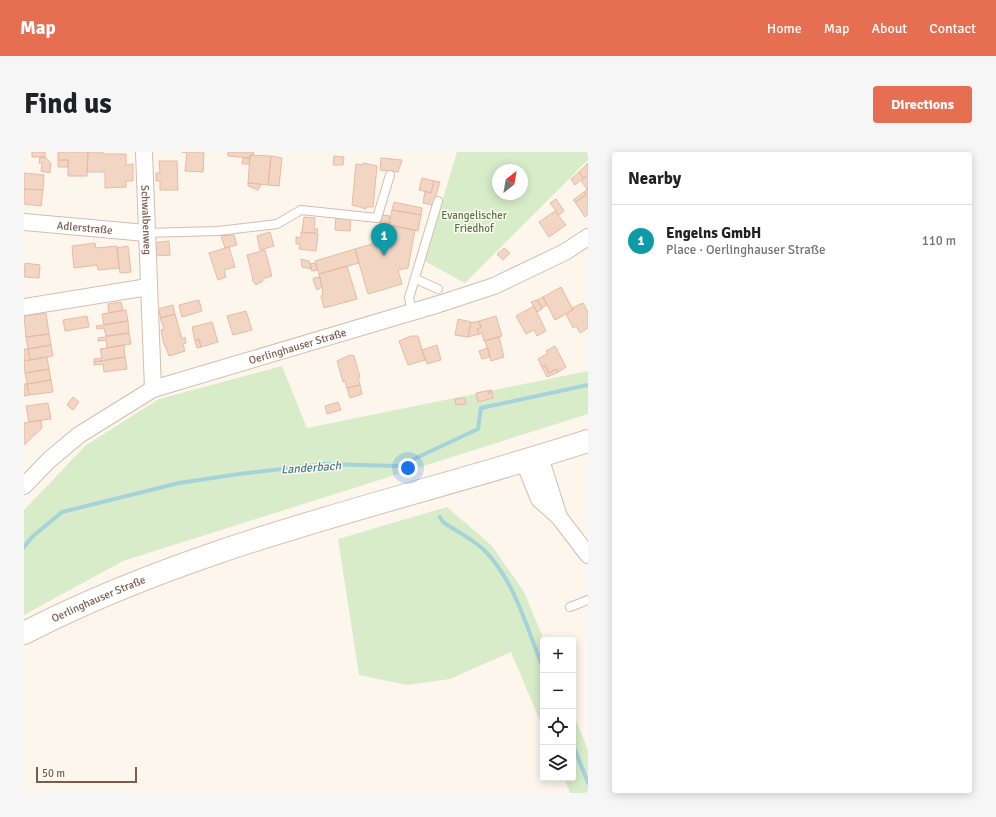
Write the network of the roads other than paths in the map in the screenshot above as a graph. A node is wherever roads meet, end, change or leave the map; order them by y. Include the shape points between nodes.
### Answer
1 (144, 152) edge
2 (390, 175) dead end
3 (438, 201) dead end
4 (24, 222) edge
5 (146, 233) junction
6 (588, 237) edge
7 (416, 279) junction
8 (148, 287) junction
9 (438, 289) dead end
10 (24, 307) edge
11 (412, 312) junction
12 (153, 389) junction
13 (588, 441) edge
14 (532, 459) junction
15 (24, 486) edge
16 (588, 555) edge
17 (588, 600) edge
18 (570, 607) dead end
19 (24, 633) edge

1 - 5 street, Schwalbenweg
2 - 5 lane via 377,218 301,210 277,224 218,231
3 - 7 lane
4 - 5 street, Adlerstraße
5 - 8 street, Schwalbenweg
6 - 11 street, Oerlinghauser Straße via 565,252 494,286
7 - 9 lane
7 - 11 lane via 409,298
8 - 10 street
8 - 12 street, Schwalbenweg
11 - 12 street, Oerlinghauser Straße
12 - 15 street, Oerlinghauser Straße via 79,435 49,460
13 - 14 main road, Oerlinghauser Straße
14 - 16 street via 559,517
14 - 19 main road, Oerlinghauser Straße via 340,513 183,564 94,599
17 - 18 lane

